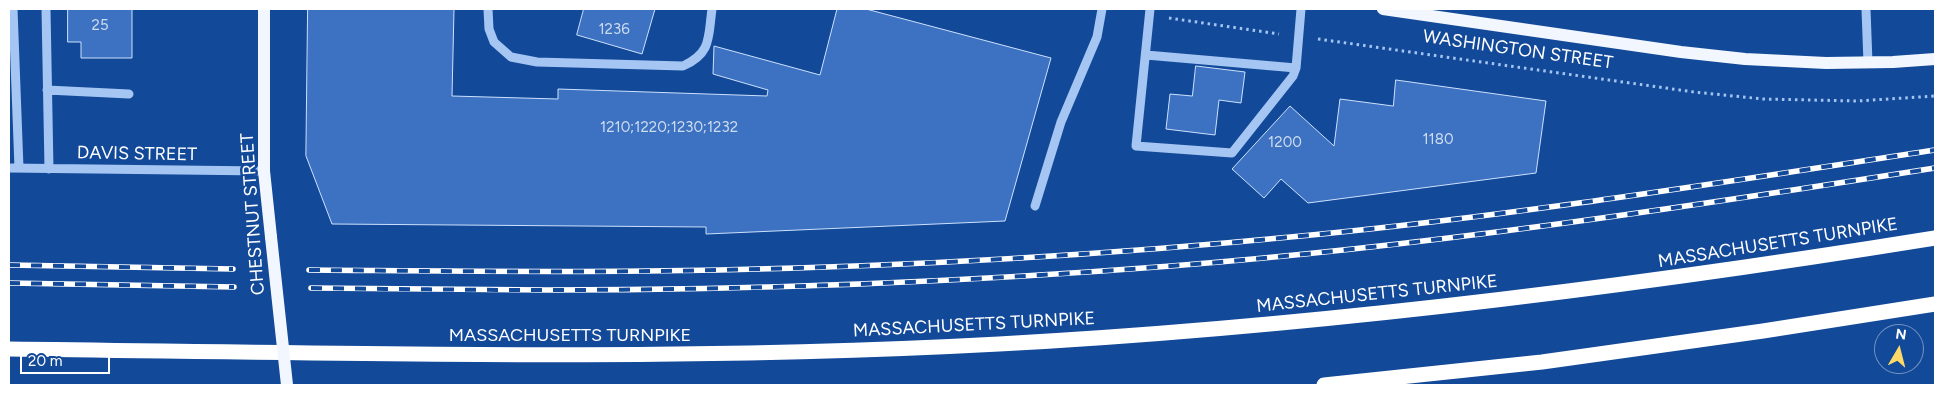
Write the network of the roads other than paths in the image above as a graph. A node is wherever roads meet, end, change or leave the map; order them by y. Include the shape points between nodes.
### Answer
1 (13, 9) edge
2 (46, 9) edge
3 (264, 9) edge
4 (488, 9) edge
5 (712, 9) edge
6 (1102, 9) edge
7 (1301, 9) edge
8 (1383, 9) edge
9 (1866, 9) edge
10 (1150, 12) edge
11 (1436, 12) edge
12 (1146, 55) junction
13 (1935, 59) edge
14 (1868, 63) junction
15 (1296, 68) junction
16 (48, 90) junction
17 (129, 94) dead end
18 (9, 168) edge
19 (19, 168) junction
20 (49, 169) junction
21 (264, 171) junction
22 (1035, 206) dead end
23 (1935, 238) edge
24 (1935, 304) edge
25 (9, 349) edge
26 (287, 385) edge
27 (1324, 385) edge

1 - 19 street
2 - 16 street
3 - 21 main road, CHESTNUT STREET
4 - 5 street via 489,29 494,42 511,57 537,62 683,66 700,56 706,47
6 - 22 street via 1097,37 1061,122
7 - 15 street
8 - 11 main road, WASHINGTON STREET
9 - 14 street
10 - 12 street
11 - 14 main road, WASHINGTON STREET via 1729,58
12 - 15 street
12 - 15 street via 1136,146 1232,153 1288,83
13 - 14 main road, WASHINGTON STREET
16 - 17 street
16 - 20 street
18 - 19 street, DAVIS STREET
19 - 20 street, DAVIS STREET
20 - 21 street, DAVIS STREET
21 - 26 main road, CHESTNUT STREET, bridge
23 - 25 highway, MASSACHUSETTS TURNPIKE via 1668,279 1440,307 1218,329 998,344 766,353 555,356
24 - 27 highway via 1542,362

